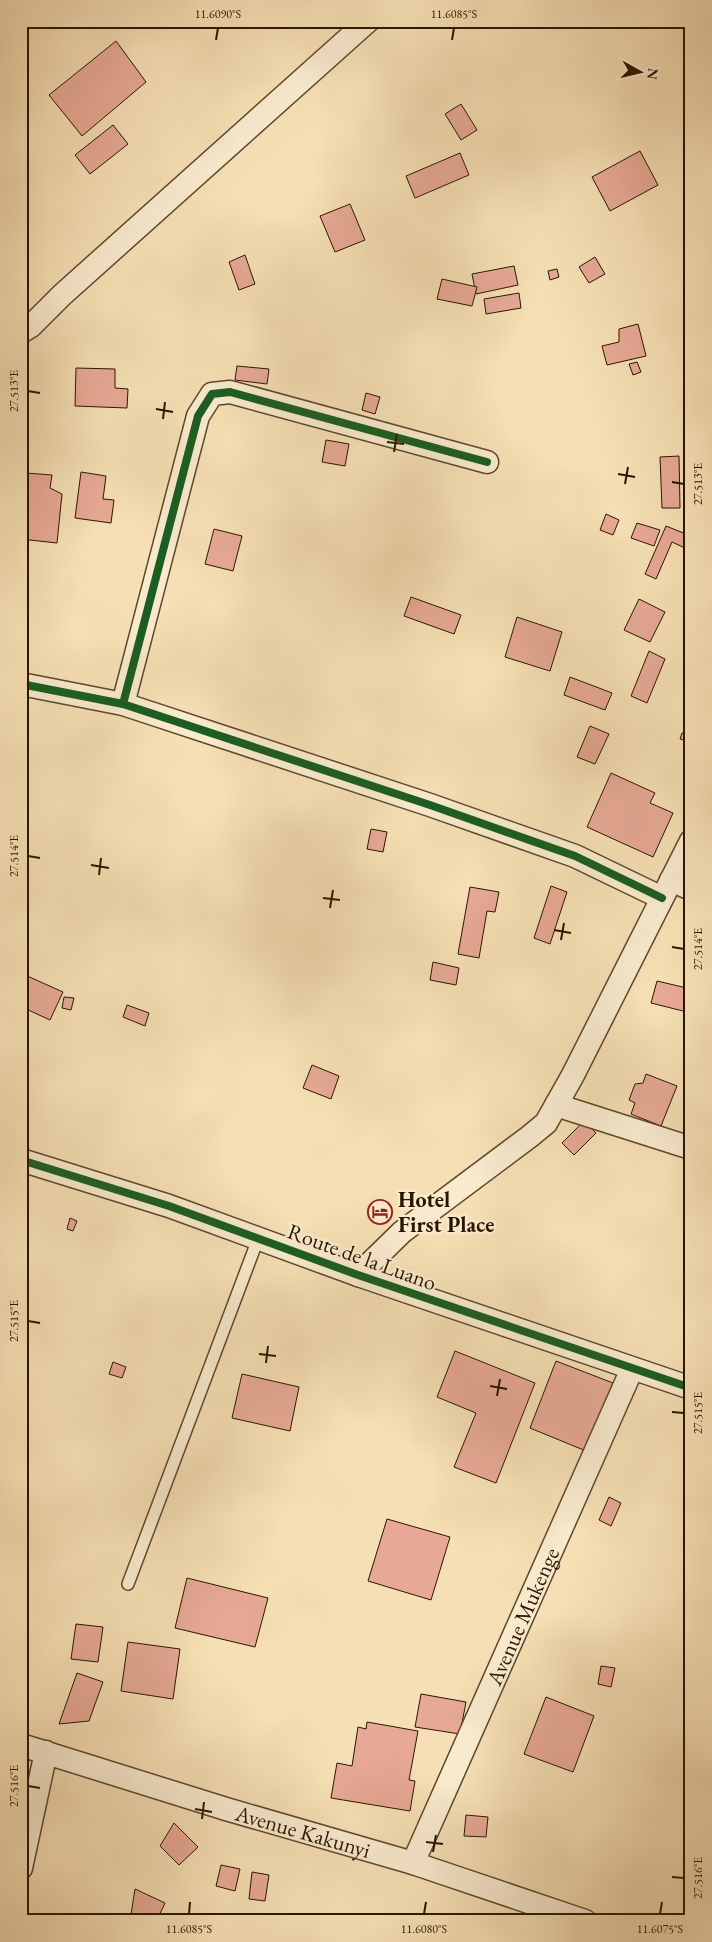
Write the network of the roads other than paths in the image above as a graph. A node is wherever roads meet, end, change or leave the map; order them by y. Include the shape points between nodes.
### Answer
1 (368, 21) edge
2 (21, 332) edge
3 (487, 462) dead end
4 (21, 684) edge
5 (123, 704) junction
6 (691, 840) edge
7 (674, 889) edge
8 (556, 1105) junction
9 (691, 1148) edge
10 (21, 1160) edge
11 (258, 1239) junction
12 (358, 1276) junction
13 (632, 1369) junction
14 (691, 1388) edge
15 (128, 1584) dead end
16 (21, 1745) edge
17 (46, 1752) junction
18 (413, 1863) junction
19 (21, 1868) edge
20 (585, 1921) edge

1 - 2 street
3 - 5 street via 230,392 212,394 198,416
4 - 5 street
5 - 7 street
6 - 7 street
7 - 8 street
8 - 9 street
8 - 12 street via 546,1123 402,1232
10 - 11 street, Route de la Luano via 169,1206
11 - 12 street, Route de la Luano
11 - 15 lane
12 - 13 street, Route de la Luano
13 - 14 street, Route de la Luano
13 - 18 street, Avenue Mukenge
16 - 17 street, Avenue Kakunyi
17 - 18 street, Avenue Kakunyi
17 - 19 street
18 - 20 street, Avenue Kakunyi

